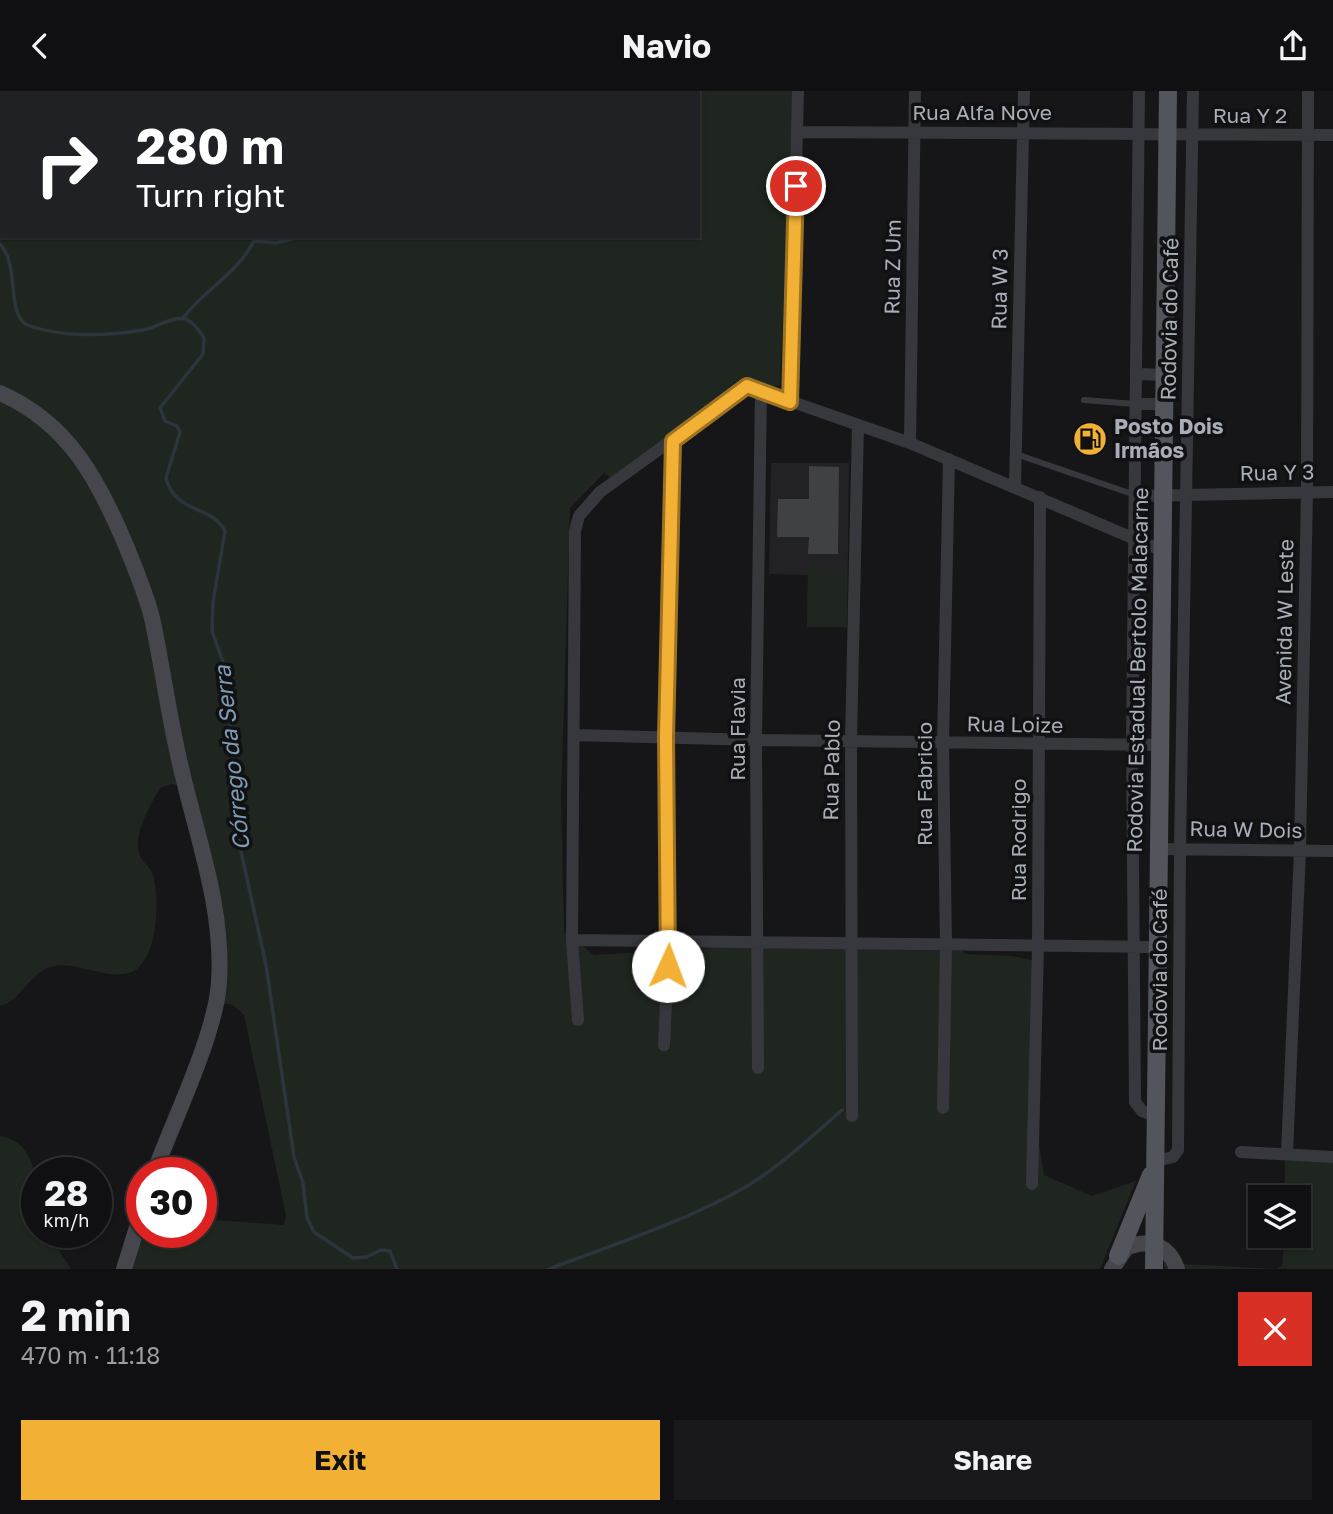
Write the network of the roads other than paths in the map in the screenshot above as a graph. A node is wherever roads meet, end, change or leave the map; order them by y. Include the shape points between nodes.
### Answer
1 (798, 91) edge
2 (915, 91) edge
3 (1024, 91) edge
4 (1139, 91) edge
5 (1168, 91) edge
6 (1193, 91) edge
7 (1308, 91) edge
8 (1023, 131) junction
9 (797, 132) junction
10 (915, 132) junction
11 (1167, 135) junction
12 (1333, 135) edge
13 (1139, 136) junction
14 (1192, 136) junction
15 (1307, 136) junction
16 (1137, 374) junction
17 (1165, 375) junction
18 (761, 390) junction
19 (0, 393) edge
20 (1084, 400) dead end
21 (790, 402) junction
22 (1136, 404) junction
23 (1164, 404) junction
24 (858, 425) junction
25 (673, 441) junction
26 (910, 443) junction
27 (1016, 454) junction
28 (949, 459) junction
29 (1015, 487) junction
30 (1307, 492) junction
31 (1333, 492) edge
32 (1163, 494) junction
33 (1186, 494) junction
34 (1137, 496) junction
35 (1040, 497) junction
36 (1136, 540) junction
37 (1163, 551) junction
38 (574, 735) junction
39 (666, 737) junction
40 (756, 740) junction
41 (851, 740) junction
42 (943, 743) junction
43 (1039, 745) junction
44 (1132, 745) junction
45 (1161, 745) junction
46 (1180, 848) junction
47 (1159, 849) junction
48 (1300, 850) junction
49 (1333, 851) edge
50 (669, 939) junction
51 (572, 940) junction
52 (758, 941) junction
53 (850, 943) junction
54 (946, 945) junction
55 (1038, 946) junction
56 (1158, 947) junction
57 (1136, 948) junction
58 (578, 1020) dead end
59 (664, 1045) dead end
60 (758, 1068) dead end
61 (943, 1108) dead end
62 (852, 1116) dead end
63 (1156, 1116) junction
64 (1241, 1152) dead end
65 (1287, 1153) junction
66 (160, 1157) edge
67 (1333, 1157) edge
68 (1155, 1163) junction
69 (1032, 1184) dead end
70 (1154, 1244) junction
71 (130, 1248) edge
72 (1115, 1262) edge
73 (124, 1269) edge
74 (1154, 1269) edge
75 (1177, 1269) edge

1 - 9 street
2 - 10 street, Rua Z Um
3 - 8 street, Rua W 3
4 - 13 street
5 - 11 main road, Rodovia Estadual Bertolo Malacarne
6 - 14 street, Rodovia do Café
7 - 15 street, Avenida W Leste
8 - 10 street, Rua Alfa Nove
8 - 13 street, Rua Alfa Nove
8 - 27 street, Rua W 3
9 - 10 street, Rua Alfa Nove
9 - 21 street
10 - 26 street, Rua Z Um
11 - 13 street, Rua Alfa Nove
11 - 14 street, Rua Y 2
11 - 17 main road, Rodovia Estadual Bertolo Malacarne
12 - 15 street, Rua Y 2
13 - 16 street
14 - 15 street, Rua Y 2
14 - 33 street, Rodovia do Café
15 - 30 street, Avenida W Leste
16 - 17 street
16 - 22 street
17 - 23 main road, Rodovia Estadual Bertolo Malacarne
18 - 21 street
18 - 25 street via 740,389
18 - 40 street, Rua Flavia
19 - 66 street via 27,405 52,426 107,499 152,617 179,762 211,883 219,951 215,1008
20 - 22 lane
21 - 24 street
22 - 23 street
22 - 34 street
23 - 32 main road, Rodovia Estadual Bertolo Malacarne
24 - 26 street
24 - 41 street, Rua Pablo
25 - 38 street via 600,492 579,516 575,531
25 - 39 street
26 - 28 street
27 - 29 street, Rua W 3
27 - 34 lane
28 - 29 street
28 - 42 street, Rua Fabricio
29 - 35 street
30 - 31 street, Rua Y 3
30 - 33 street, Rua Y 3
30 - 48 street, Avenida W Leste
32 - 33 street, Rua Y 3
32 - 34 street, Rua Y 3
32 - 37 main road, Rodovia Estadual Bertolo Malacarne
33 - 46 street, Rodovia do Café
34 - 36 street
35 - 36 street
35 - 43 street, Rua Rodrigo
36 - 37 street
36 - 44 street
37 - 45 main road, Rodovia Estadual Bertolo Malacarne
38 - 39 street, Rua Loize
38 - 51 street
39 - 40 street, Rua Loize
39 - 50 street
40 - 41 street, Rua Loize
40 - 52 street, Rua Flavia
41 - 42 street, Rua Loize
41 - 53 street, Rua Pablo
42 - 43 street, Rua Loize
42 - 54 street, Rua Fabricio
43 - 44 street, Rua Loize
43 - 55 street, Rua Rodrigo
44 - 45 street, Rua Loize
44 - 57 street
45 - 47 main road, Rodovia Estadual Bertolo Malacarne
46 - 47 street, Rua W Dois
46 - 48 street, Rua W Dois
46 - 68 street, Rodovia do Café via 1178,1150 1173,1157
47 - 56 main road, Rodovia Estadual Bertolo Malacarne
48 - 49 street, Rua W Dois
48 - 65 street, Avenida W Leste
50 - 51 street
50 - 52 street
50 - 59 street
51 - 58 street
52 - 53 street
52 - 60 street, Rua Flavia
53 - 54 street
53 - 62 street, Rua Pablo
54 - 55 street
54 - 61 street, Rua Fabricio
55 - 57 street
55 - 69 street, Rua Rodrigo
56 - 57 street
56 - 63 main road, Rodovia Estadual Bertolo Malacarne
57 - 63 street via 1135,1102 1142,1111
63 - 68 main road, Rodovia Estadual Bertolo Malacarne
64 - 65 street
65 - 67 street
68 - 70 main road, Rodovia Estadual Bertolo Malacarne
68 - 72 main road
70 - 72 street via 1136,1244
70 - 74 main road, Rodovia Estadual Bertolo Malacarne
70 - 75 street via 1167,1251
71 - 73 street

